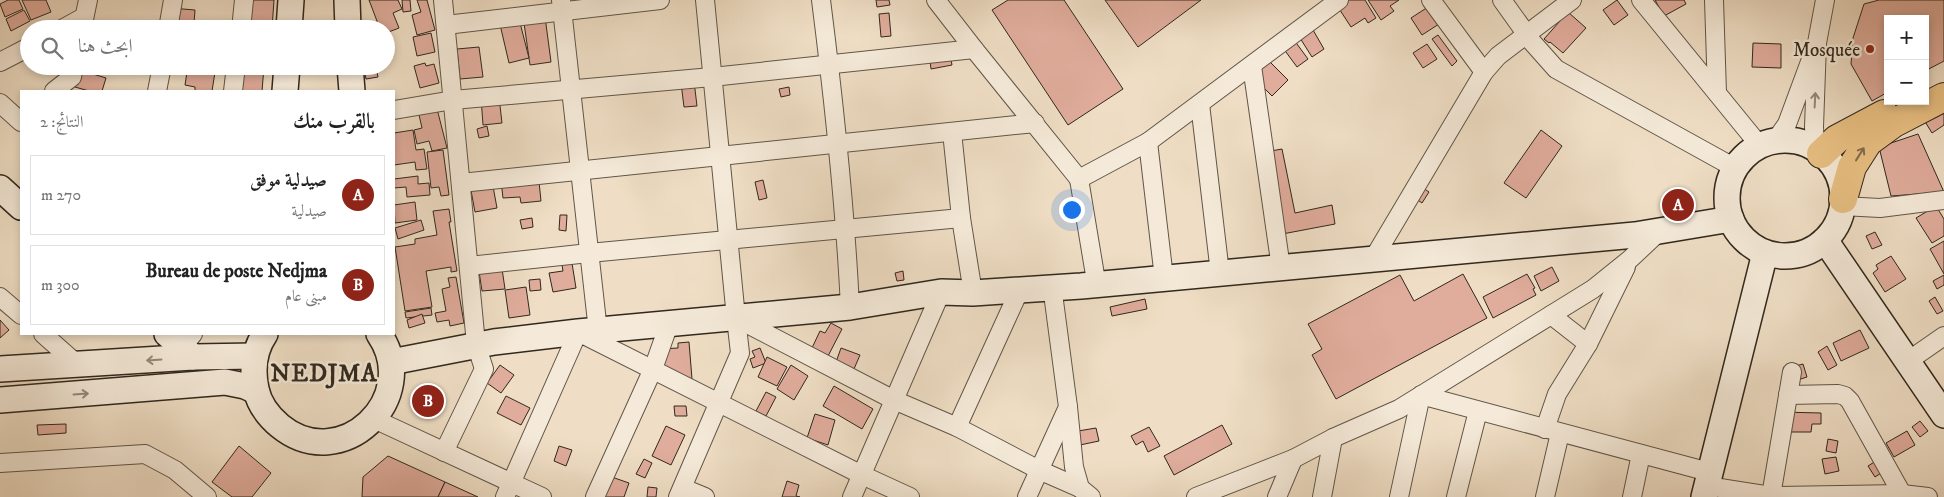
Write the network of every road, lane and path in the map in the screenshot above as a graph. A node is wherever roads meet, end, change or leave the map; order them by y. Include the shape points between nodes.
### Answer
1 (173, 0) edge
2 (244, 0) edge
3 (291, 0) edge
4 (347, 0) edge
5 (443, 0) edge
6 (660, 0) edge
7 (704, 0) edge
8 (821, 0) edge
9 (936, 0) edge
10 (1339, 0) edge
11 (1431, 0) edge
12 (1502, 0) edge
13 (1572, 0) edge
14 (1641, 0) edge
15 (1714, 0) edge
16 (1825, 0) edge
17 (561, 6) edge
18 (170, 20) edge
19 (242, 20) edge
20 (290, 20) edge
21 (348, 20) edge
22 (446, 25) junction
23 (1526, 34) junction
24 (1817, 43) junction
25 (974, 49) junction
26 (20, 52) edge
27 (0, 62) edge
28 (829, 65) junction
29 (1252, 66) junction
30 (1484, 72) junction
31 (72, 75) edge
32 (160, 75) edge
33 (235, 75) edge
34 (286, 75) edge
35 (351, 75) edge
36 (712, 77) junction
37 (1944, 81) edge
38 (55, 90) edge
39 (157, 90) edge
40 (233, 90) edge
41 (285, 90) edge
42 (352, 90) edge
43 (570, 90) junction
44 (1929, 90) edge
45 (1717, 93) junction
46 (1944, 97) edge
47 (453, 100) junction
48 (0, 103) edge
49 (1200, 104) junction
50 (1900, 105) edge
51 (395, 110) edge
52 (20, 119) edge
53 (1036, 123) junction
54 (952, 132) junction
55 (1148, 142) junction
56 (1767, 143) junction
57 (838, 144) junction
58 (1818, 151) junction
59 (720, 157) junction
60 (1736, 168) junction
61 (579, 171) junction
62 (1080, 179) junction
63 (461, 183) junction
64 (0, 188) edge
65 (1944, 200) edge
66 (1843, 202) junction
67 (20, 206) edge
68 (961, 218) junction
69 (1732, 219) junction
70 (846, 229) junction
71 (1662, 230) junction
72 (729, 240) junction
73 (1825, 240) junction
74 (1765, 252) junction
75 (588, 253) junction
76 (1373, 259) junction
77 (1629, 260) junction
78 (469, 266) junction
79 (1281, 268) junction
80 (1220, 273) junction
81 (1164, 278) junction
82 (1099, 284) junction
83 (1052, 286) junction
84 (1020, 289) junction
85 (941, 292) junction
86 (973, 292) junction
87 (0, 297) edge
88 (850, 307) junction
89 (20, 314) edge
90 (1551, 315) junction
91 (736, 318) junction
92 (669, 324) junction
93 (588, 331) junction
94 (43, 335) edge
95 (380, 335) edge
96 (1944, 336) edge
97 (260, 340) edge
98 (184, 343) edge
99 (476, 344) junction
100 (1588, 344) junction
101 (1908, 361) junction
102 (391, 362) junction
103 (78, 365) junction
104 (3, 366) edge
105 (653, 369) junction
106 (1792, 372) dead end
107 (256, 391) junction
108 (1421, 395) junction
109 (1788, 395) junction
110 (0, 400) edge
111 (894, 400) junction
112 (719, 403) junction
113 (1068, 407) junction
114 (1478, 411) junction
115 (1944, 415) edge
116 (374, 419) junction
117 (957, 427) junction
118 (1552, 431) junction
119 (1333, 438) junction
120 (444, 452) junction
121 (1641, 454) junction
122 (1293, 459) junction
123 (0, 463) edge
124 (1039, 470) junction
125 (862, 475) junction
126 (1707, 485) edge
127 (508, 490) edge
128 (681, 492) edge
129 (1086, 492) edge
130 (1902, 494) junction
131 (1200, 496) edge
132 (1771, 496) edge
133 (207, 497) edge
134 (542, 497) edge
135 (595, 497) edge
136 (705, 497) edge
137 (852, 497) edge
138 (910, 497) edge
139 (1027, 497) edge
140 (1277, 497) edge
141 (1322, 497) edge
142 (1399, 497) edge
143 (1456, 497) edge
144 (1545, 497) edge
145 (1632, 497) edge
146 (1928, 497) edge

1 - 18 street
2 - 19 street
3 - 20 street
4 - 21 street
5 - 22 street
6 - 17 street
7 - 36 street
8 - 28 street
9 - 25 street
10 - 29 street
11 - 30 street
12 - 23 street
13 - 23 street
14 - 45 street
15 - 45 street
16 - 24 street
17 - 22 street
17 - 43 street
22 - 47 street
23 - 30 street
23 - 60 street via 1556,69
24 - 56 street via 1787,124
58 -> 24 street via 1814,127
25 - 28 street
25 - 53 street
26 - 27 street
28 - 36 street
28 - 57 street
29 - 49 street
29 - 79 street
30 - 76 street
31 - 38 street
32 - 39 street
33 - 40 street
34 - 41 street
35 - 42 street
36 - 43 street
36 - 59 street
37 - 44 highway
43 - 47 street
43 - 61 street
45 - 56 street
66 -> 46 highway via 1852,167 1868,142 1894,123
47 - 51 street
47 - 63 street
48 - 52 street
49 - 55 street
49 - 80 street
50 - 58 highway
53 - 54 street
53 - 62 street
54 - 57 street
54 - 68 street
55 - 62 street
55 - 81 street
56 - 58 street via 1790,140
56 - 60 street via 1746,155
57 - 59 street
57 - 70 street
58 - 66 street via 1830,162 1840,179
59 - 61 street
59 - 72 street
60 - 69 street via 1727,202
61 - 63 street
61 - 75 street
62 - 82 street
63 - 78 street
64 - 67 street
65 - 66 street via 1880,208
66 - 73 street via 1835,228
68 - 70 street
68 - 86 street
69 - 71 street
69 - 74 street via 1740,234
70 - 72 street
70 - 88 street
71 - 76 street via 1635,236
71 - 77 street
72 - 75 street
72 - 91 street
73 - 74 street via 1812,250 1797,255
73 - 101 street
74 - 126 street
75 - 78 street
75 - 93 street
76 - 79 street
77 - 90 street via 1593,290
77 - 100 street
78 - 99 street
79 - 80 street
80 - 81 street
81 - 82 street
82 - 83 street
83 - 84 street
83 - 113 street
84 - 86 street
84 - 117 street
85 - 86 street
85 - 88 street
85 - 111 street
87 - 89 street
88 - 91 street
90 - 100 street
90 - 108 street
91 - 92 street
91 - 111 street
91 - 112 street via 740,353
92 - 93 street
92 - 105 street
93 - 99 street
93 - 105 street
93 - 127 street
94 - 103 street
95 - 102 street
96 - 101 street
97 - 98 street
97 - 107 street via 253,376
98 -> 103 street
99 - 102 street
99 - 120 street via 484,369
100 - 118 street via 1557,394
101 - 115 street
102 - 116 street via 391,382 385,402
103 - 104 street
105 - 112 street
105 - 135 street
106 - 109 street
110 -> 107 street via 225,382
107 - 116 street via 270,418 288,433 310,441 334,441 356,434
108 - 114 street
108 - 119 street via 1399,409
108 - 142 street
109 - 130 street via 1845,396
109 - 132 street
111 - 117 street
111 - 125 street
112 - 125 street
112 - 128 street
113 - 124 street
113 - 129 street via 1074,467
114 - 118 street
114 - 143 street
116 - 120 street
117 - 124 street
118 - 121 street
118 - 144 street
119 - 122 street
119 - 141 street
120 - 127 street
121 - 126 street
121 - 145 street
122 - 131 street
122 - 140 street
123 - 133 street via 145,454 175,470
124 - 129 street
124 - 139 street
125 - 137 street
125 - 138 street
126 - 132 street
127 - 134 street
128 - 136 street
130 - 132 street
130 - 146 street

